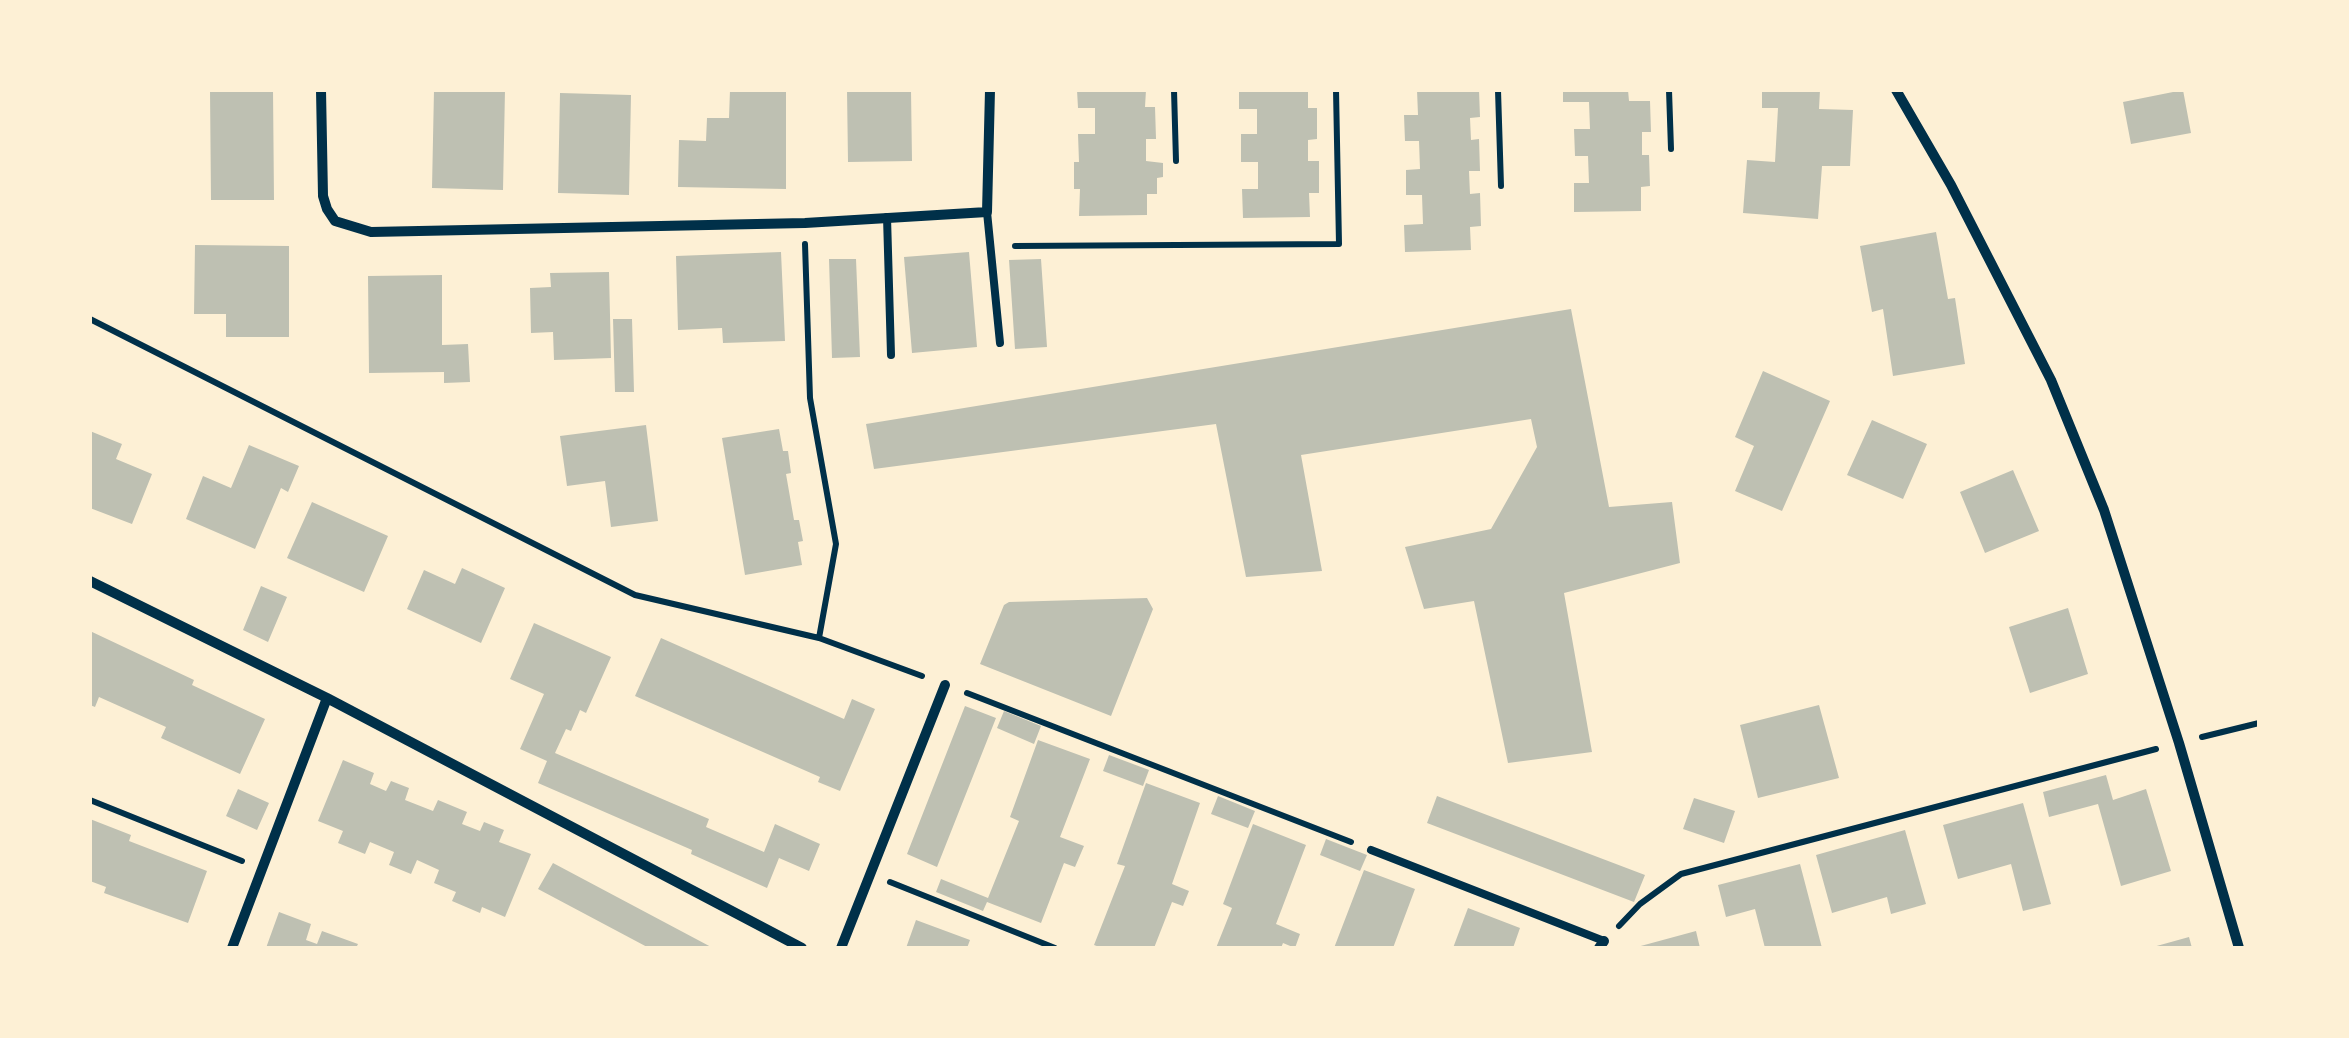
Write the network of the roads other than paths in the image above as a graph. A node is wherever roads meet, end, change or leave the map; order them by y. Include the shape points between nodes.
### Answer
1 (320, 90) edge
2 (990, 90) edge
3 (1896, 90) edge
4 (987, 212) junction
5 (887, 218) junction
6 (1000, 343) dead end
7 (891, 355) dead end
8 (90, 581) edge
9 (945, 684) road end
10 (326, 698) junction
11 (1371, 850) road end
12 (1601, 944) edge
13 (232, 948) edge
14 (802, 948) edge
15 (842, 948) edge
16 (2239, 948) edge

1 - 5 street via 323,196 335,221 350,228
2 - 4 street
3 - 16 street via 2051,380 2104,510
4 - 5 street
4 - 6 lane
5 - 7 lane
8 - 10 street
9 - 15 street
10 - 13 street
10 - 14 street
11 - 12 lane

